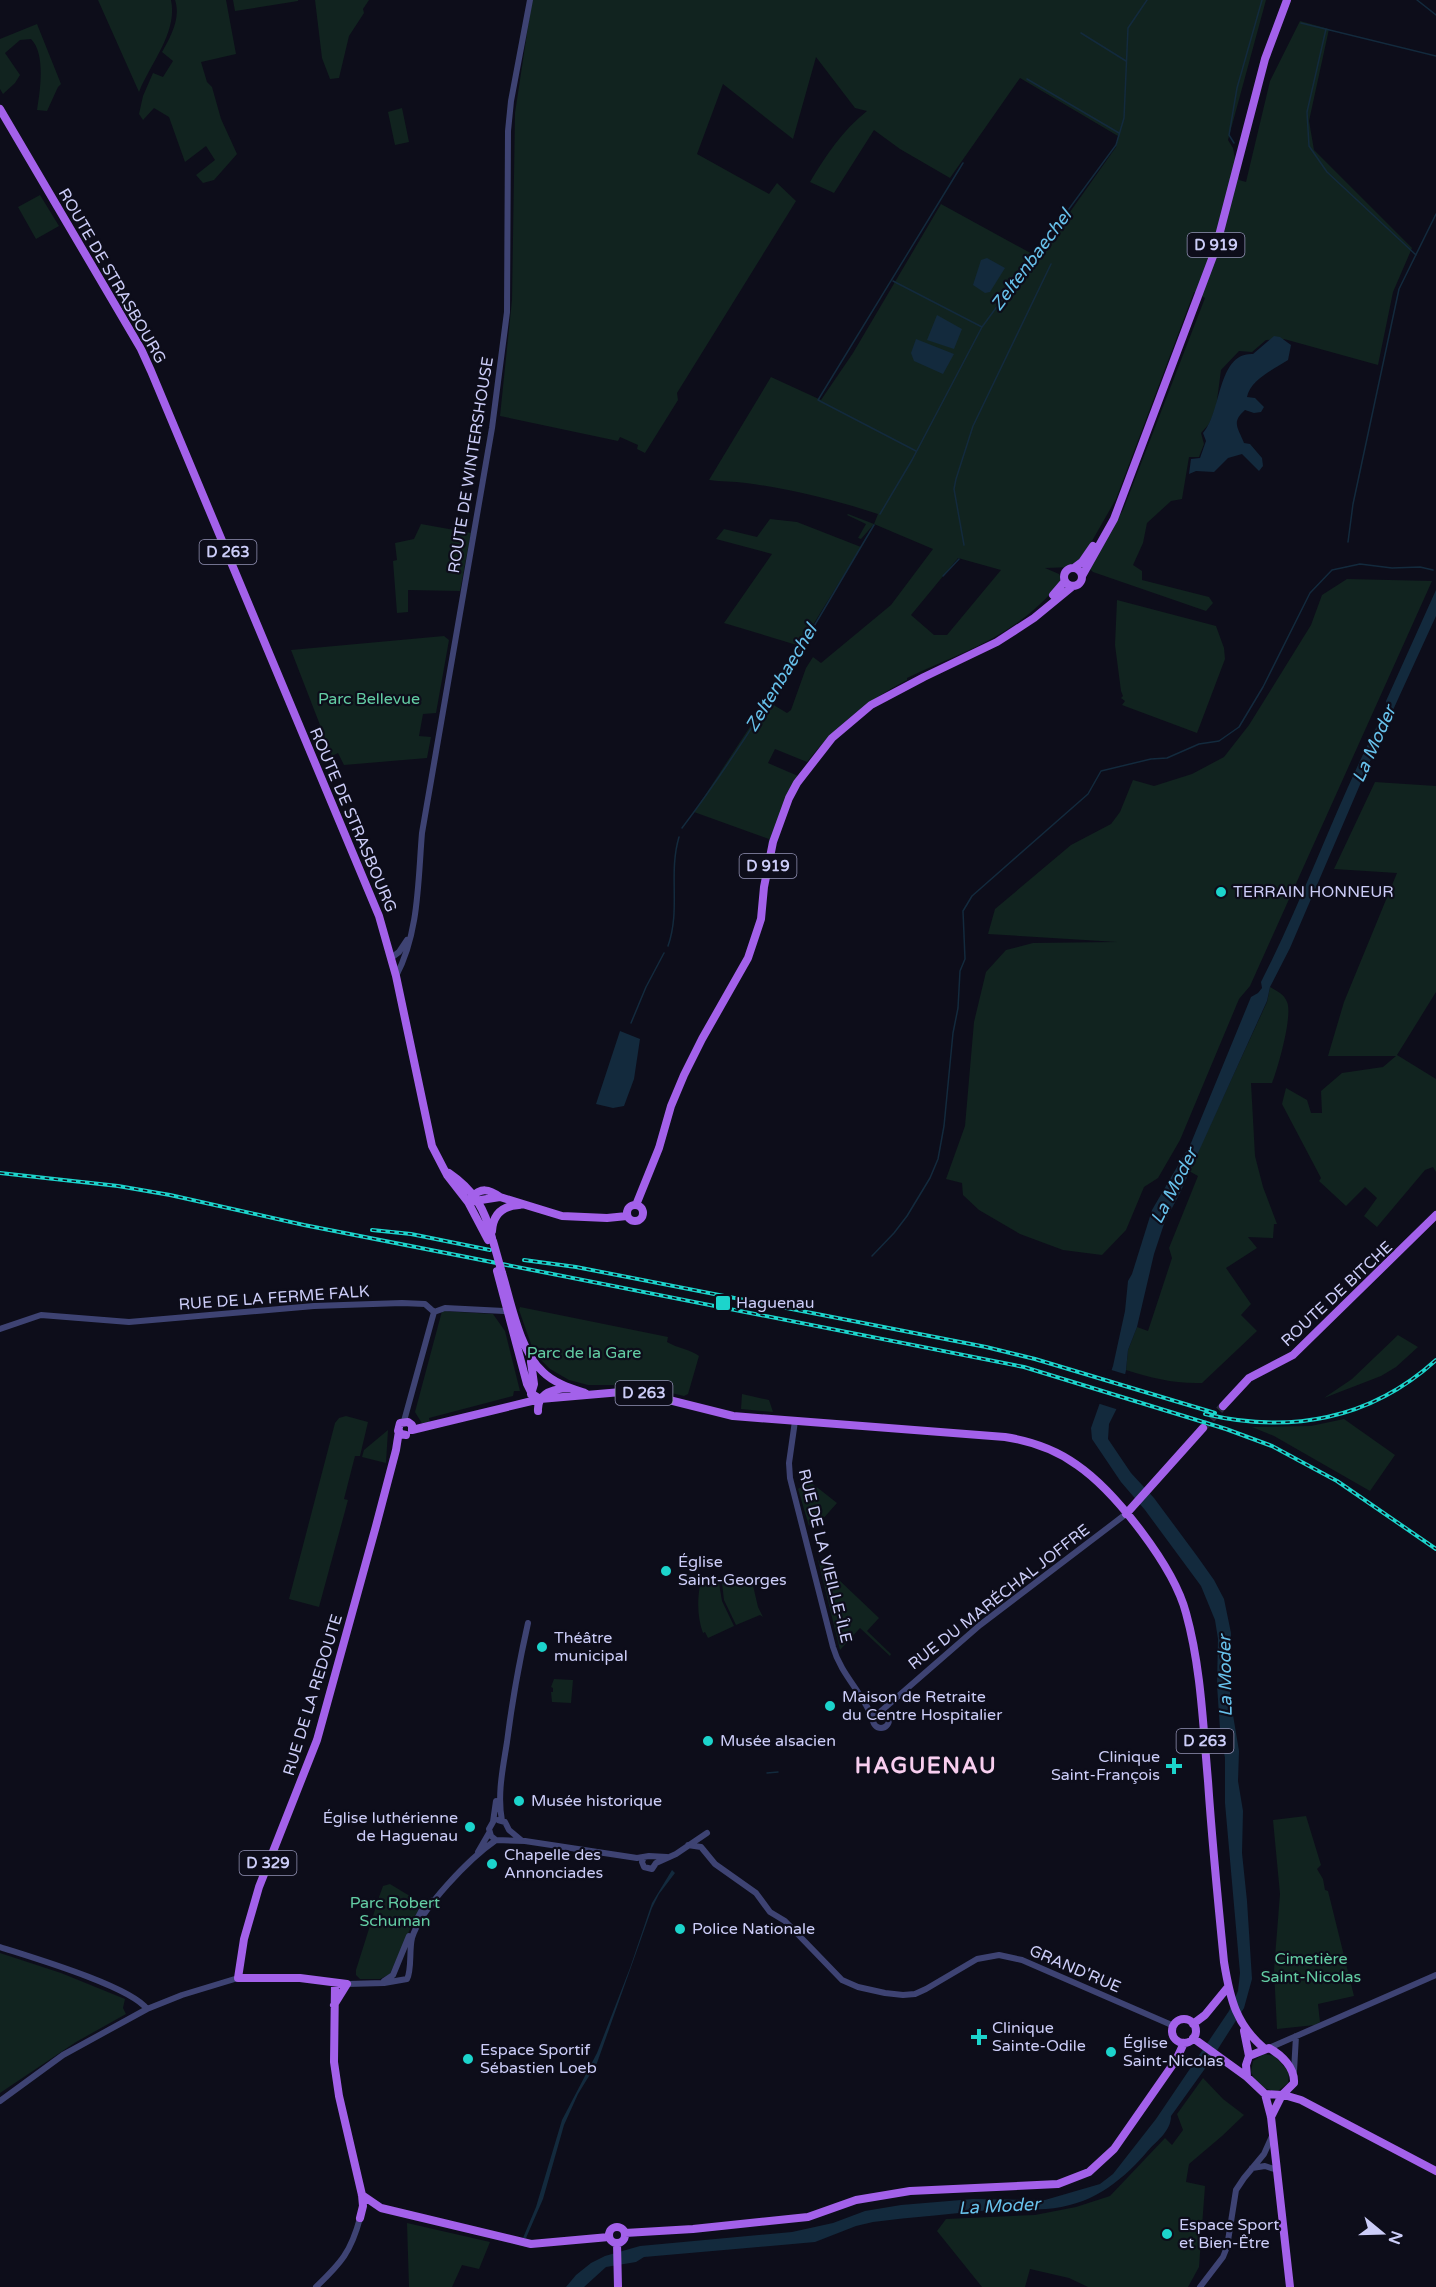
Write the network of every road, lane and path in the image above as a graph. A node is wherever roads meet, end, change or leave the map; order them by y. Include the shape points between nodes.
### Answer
1 (530, 0) edge
2 (1287, 0) edge
3 (0, 109) edge
4 (1127, 484) junction
5 (1074, 568) junction
6 (1082, 576) junction
7 (1065, 581) junction
8 (1073, 586) junction
9 (1022, 626) junction
10 (411, 931) junction
11 (391, 958) junction
12 (396, 976) junction
13 (474, 1199) junction
14 (636, 1205) junction
15 (530, 1207) junction
16 (1436, 1215) edge
17 (627, 1216) junction
18 (491, 1240) junction
19 (499, 1272) junction
20 (506, 1311) junction
21 (434, 1312) junction
22 (0, 1329) edge
23 (526, 1348) junction
24 (530, 1357) junction
25 (569, 1388) junction
26 (532, 1394) junction
27 (586, 1394) junction
28 (540, 1399) junction
29 (520, 1403) junction
30 (1223, 1406) tunnel mouth
31 (538, 1411) dead end
32 (404, 1421) junction
33 (795, 1421) junction
34 (1203, 1428) tunnel mouth
35 (406, 1432) junction
36 (1126, 1514) junction
37 (528, 1623) dead end
38 (891, 1703) junction
39 (869, 1709) junction
40 (879, 1712) junction
41 (889, 1718) junction
42 (873, 1719) junction
43 (501, 1783) junction
44 (502, 1821) junction
45 (493, 1822) junction
46 (509, 1830) junction
47 (489, 1833) junction
48 (504, 1839) junction
49 (496, 1840) junction
50 (525, 1842) junction
51 (688, 1845) junction
52 (703, 1850) junction
53 (667, 1857) junction
54 (644, 1859) junction
55 (471, 1862) junction
56 (656, 1863) junction
57 (438, 1896) junction
58 (0, 1947) edge
59 (396, 1969) junction
60 (410, 1970) junction
61 (1436, 1976) edge
62 (238, 1978) junction
63 (400, 1980) junction
64 (335, 1983) junction
65 (374, 1983) junction
66 (347, 1984) junction
67 (1229, 1991) junction
68 (334, 2005) junction
69 (147, 2009) junction
70 (1193, 2024) junction
71 (1174, 2026) junction
72 (1244, 2028) junction
73 (1296, 2036) junction
74 (1193, 2038) junction
75 (1184, 2043) junction
76 (1267, 2048) junction
77 (1248, 2058) junction
78 (1226, 2062) junction
79 (1294, 2071) junction
80 (1247, 2077) junction
81 (1294, 2083) junction
82 (1265, 2094) junction
83 (1283, 2095) junction
84 (1301, 2100) junction
85 (0, 2101) edge
86 (1271, 2117) junction
87 (1273, 2134) junction
88 (1275, 2157) junction
89 (1260, 2159) junction
90 (1252, 2168) junction
91 (1277, 2170) junction
92 (1436, 2171) edge
93 (367, 2206) junction
94 (360, 2218) joint
95 (625, 2234) junction
96 (609, 2237) junction
97 (617, 2246) junction
98 (316, 2287) edge
99 (618, 2287) edge
100 (1200, 2287) edge
101 (1290, 2287) edge

1 - 10 street, ROUTE DE WINTERSHOUSE via 508,131 507,312 494,420 422,833
2 - 4 main road, D 919 via 1265,59 1215,251
3 - 11 main road, ROUTE DE STRASBOURG / D 263 via 142,351 350,845
4 - 5 main road, D 919 via 1101,536
4 - 6 main road, D 919 via 1111,526
5 - 6 main road
5 - 7 main road via 1066,572
6 - 8 main road
7 - 8 main road
7 - 9 main road, D 919
8 - 9 main road, D 919
9 - 14 main road, D 919 via 871,705 832,738 797,783 773,842 761,918 748,958 686,1072
10 - 11 street
10 - 12 street, ROUTE DE WINTERSHOUSE
11 - 12 main road, ROUTE DE STRASBOURG / D 263
12 - 13 main road, ROUTE DE STRASBOURG / D 263 via 432,1146 445,1170
13 - 15 main road via 501,1197
13 - 18 main road, ROUTE DE STRASBOURG / D 263
13 - 18 main road, ROUTE DE STRASBOURG / D 263 via 488,1223
14 - 17 main road via 628,1208
14 - 17 main road via 643,1210 642,1218 634,1221
15 - 17 main road via 562,1216
15 - 18 main road via 516,1205 502,1210 493,1221
16 - 30 main road, ROUTE DE BITCHE via 1293,1355 1249,1378
18 - 19 main road, ROUTE DE STRASBOURG / D 263, bridge
19 - 20 main road, ROUTE DE STRASBOURG / D 263
19 - 23 main road, ROUTE DE STRASBOURG / D 263
20 - 21 street, RUE DE LA FERME FALK via 445,1308
20 - 23 street
20 - 26 main road, ROUTE DE STRASBOURG / D 263
21 - 22 street, RUE DE LA FERME FALK via 425,1304 402,1303 314,1306 129,1322 41,1315
21 - 32 street
23 - 24 main road, ROUTE DE STRASBOURG
24 - 25 main road, ROUTE DE STRASBOURG via 544,1374
24 - 26 main road, ROUTE DE STRASBOURG
25 - 27 main road, ROUTE DE STRASBOURG
25 - 28 main road via 548,1392
26 - 28 main road
26 - 29 main road
27 - 28 main road, D 263
27 - 33 main road, D 263 via 633,1391 725,1415
28 - 29 main road
28 - 31 main road
29 - 35 main road
32 - 35 main road, RUE DE LA REDOUTE via 399,1425
32 - 35 main road via 411,1424
33 - 36 main road, D 263 via 951,1431 1043,1446 1086,1472
33 - 39 street, RUE DE LA VIEILLE-ÎLE via 789,1470 792,1487 838,1662
34 - 36 main road
35 - 62 main road, RUE DE LA REDOUTE / D 329 via 396,1450 317,1740 257,1893
36 - 38 street, RUE DU MARÉCHAL JOFFRE via 980,1625
36 - 67 main road, D 263 via 1164,1563 1183,1602 1188,1623 1201,1701
37 - 43 street via 516,1675
38 - 40 street, RUE DU MARÉCHAL JOFFRE
38 - 41 street
39 - 40 street
39 - 42 street, RUE DE LA VIEILLE-ÎLE
40 - 41 street
40 - 42 street
41 - 42 street via 889,1724 882,1729 875,1726
43 - 44 street
43 - 45 street
44 - 45 street
44 - 46 street
45 - 47 street
46 - 48 street
46 - 50 street
47 - 49 street
47 - 55 street
48 - 49 street
48 - 50 street
49 - 55 street
50 - 54 street
51 - 52 street, GRAND'RUE
51 - 52 street via 707,1833
51 - 53 street
52 - 71 street, GRAND'RUE via 756,1893 770,1912 785,1921 842,1980 873,1991 903,1995 921,1992 977,1959 999,1955 1022,1960
53 - 54 street
53 - 56 street
54 - 56 street
54 - 56 street via 645,1868 651,1869
55 - 57 street
57 - 59 street via 420,1912
57 - 60 street via 413,1935
58 - 69 street via 116,1989 141,2001
59 - 60 street via 405,1965
59 - 63 street
59 - 65 street via 389,1978
60 - 63 street via 407,1979
61 - 73 street
62 - 64 main road via 300,1978
62 - 69 street
63 - 65 street
64 - 66 main road
64 - 68 main road
65 - 66 street
66 - 68 main road
67 - 70 main road
67 - 72 main road, D 263
68 - 93 main road via 337,2083
69 - 85 street via 42,2070
70 - 71 main road via 1183,2020
70 - 74 main road
71 - 75 main road via 1174,2037
72 - 76 main road, D 263
72 - 77 main road, D 263
73 - 76 street
73 - 79 street
74 - 75 main road
74 - 78 main road
75 - 95 main road via 1114,2149 1077,2178 1058,2184 910,2191 856,2200 808,2217
76 - 77 main road
76 - 79 main road
77 - 78 main road
77 - 80 main road
78 - 80 main road
79 - 81 main road
80 - 82 main road
81 - 83 main road
81 - 84 main road
82 - 83 main road
82 - 86 main road
83 - 84 main road
83 - 86 main road
84 - 92 main road
86 - 87 main road
87 - 88 main road
87 - 89 street
88 - 89 street
88 - 91 main road
89 - 90 street
90 - 91 street via 1265,2166
90 - 100 street via 1236,2190 1223,2257
91 - 101 main road
93 - 94 main road
93 - 96 main road via 531,2244
94 - 98 street via 351,2249
95 - 96 main road via 614,2227
95 - 97 main road
96 - 97 main road
97 - 99 main road

